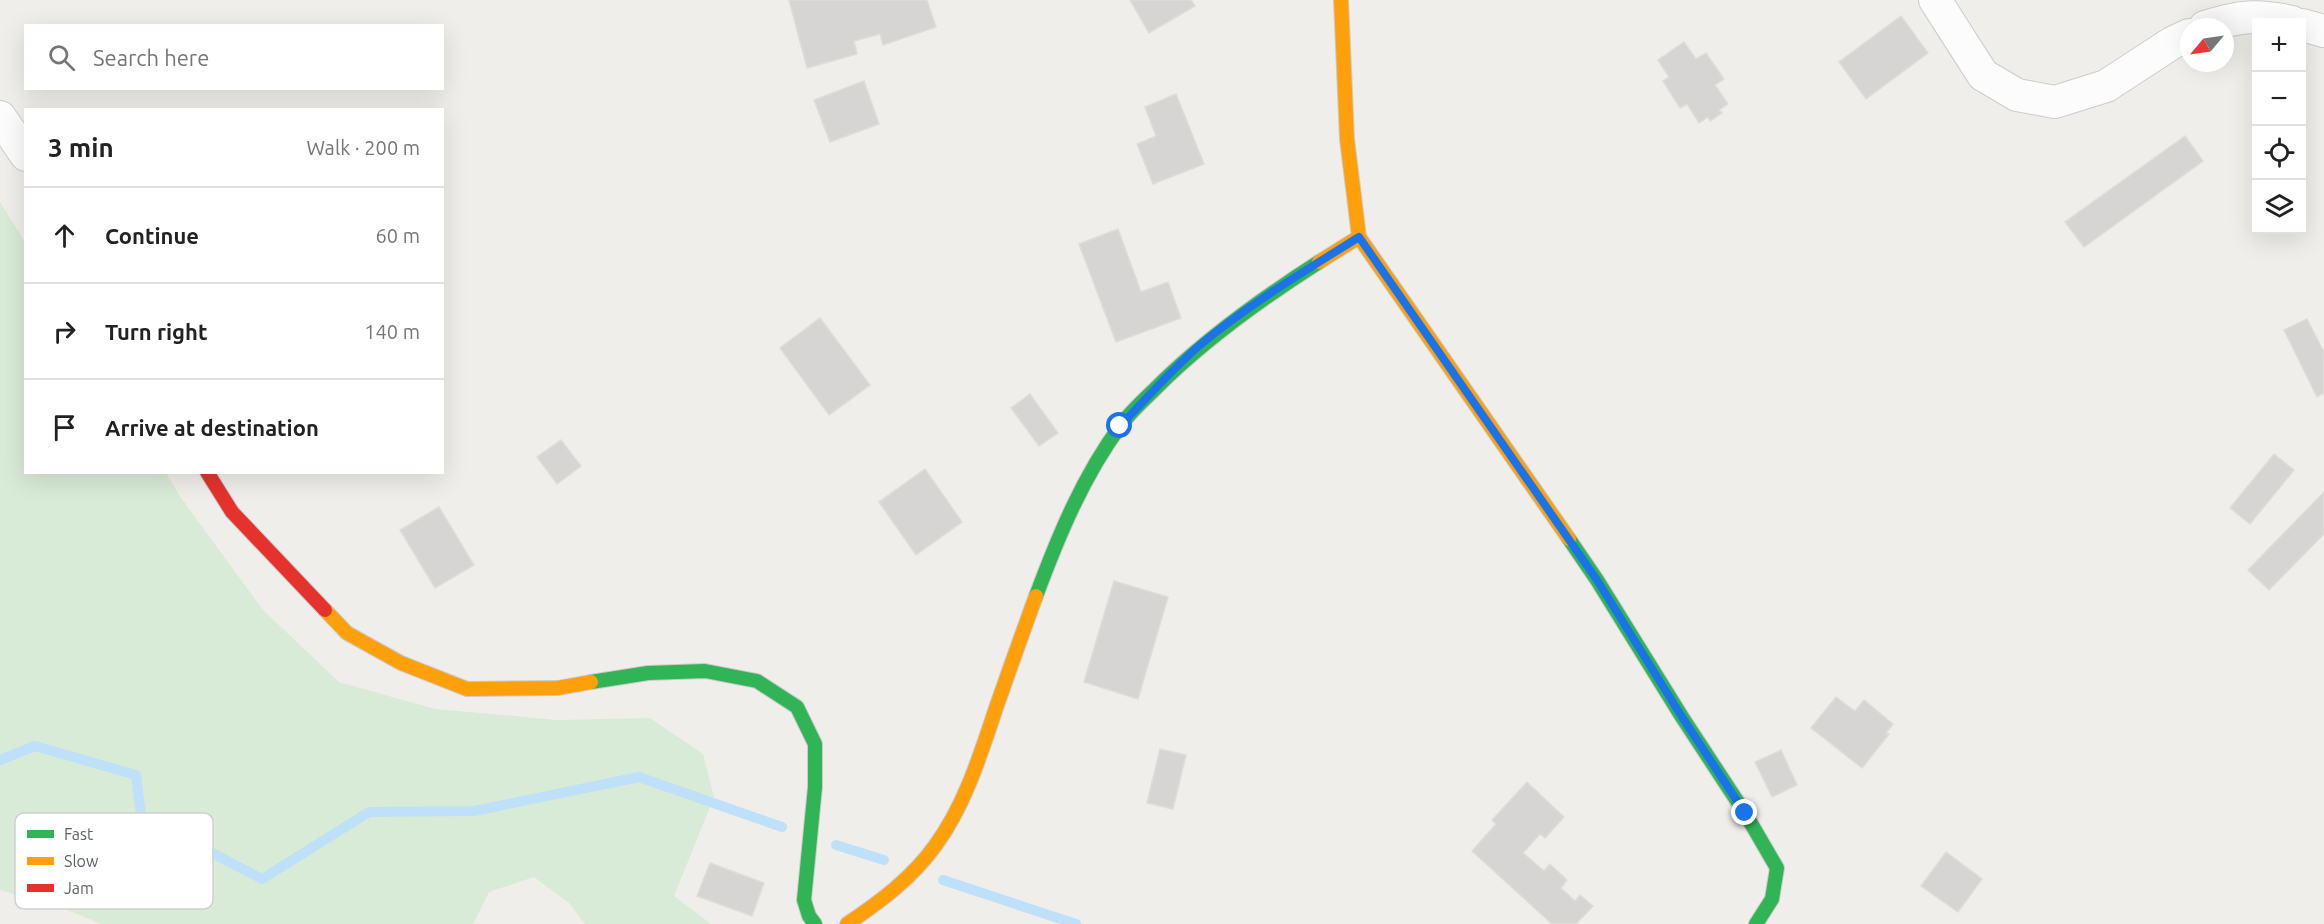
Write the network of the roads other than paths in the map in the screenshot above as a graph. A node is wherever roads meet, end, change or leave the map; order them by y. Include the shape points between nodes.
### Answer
1 (1341, 0) edge
2 (1935, 0) edge
3 (2273, 18) edge
4 (2234, 19) edge
5 (2306, 26) edge
6 (2324, 31) edge
7 (2180, 39) edge
8 (0, 117) edge
9 (24, 151) edge
10 (1359, 237) junction
11 (208, 474) edge
12 (815, 924) edge
13 (848, 924) edge
14 (1756, 924) edge

1 - 10 street via 1347,139
2 - 7 street via 1983,75 2017,95 2055,102 2106,86
3 - 4 street
5 - 6 street
8 - 9 street
10 - 13 street via 1228,324 1172,371 1120,426 1065,523 965,798 942,836 914,869
10 - 14 street via 1597,580 1777,868 1772,899
11 - 12 street via 232,512 347,633 401,663 467,689 558,688 648,673 705,671 757,681 797,707 815,744 815,787 804,900

